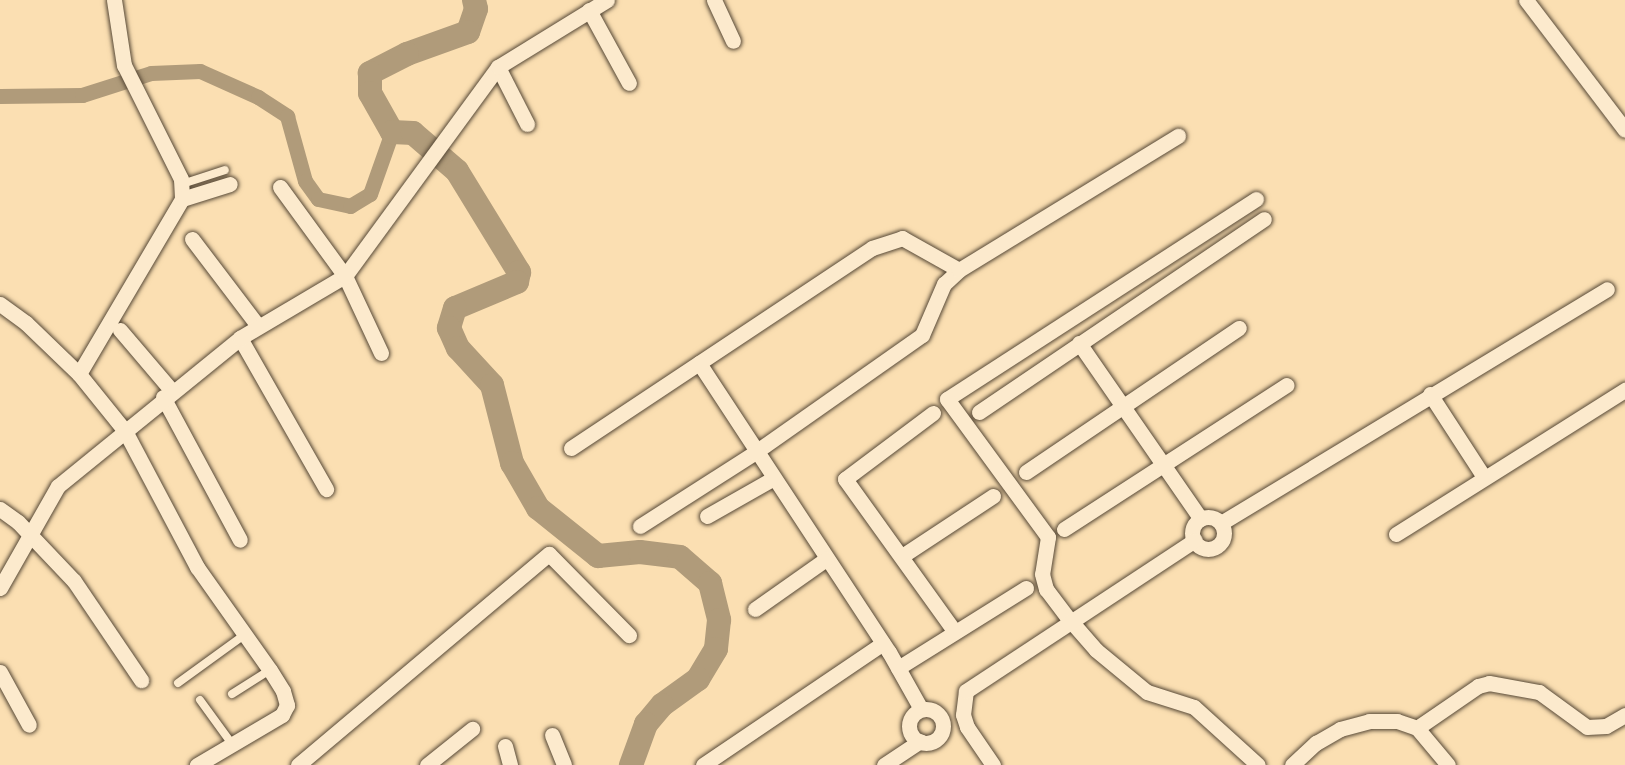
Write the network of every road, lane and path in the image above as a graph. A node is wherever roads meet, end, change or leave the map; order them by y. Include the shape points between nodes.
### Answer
1 (114, 0) edge
2 (607, 0) edge
3 (714, 0) edge
4 (1526, 0) edge
5 (590, 10) junction
6 (733, 41) dead end
7 (498, 67) junction
8 (629, 83) dead end
9 (527, 124) dead end
10 (1625, 130) edge
11 (1178, 136) dead end
12 (228, 177) dead end
13 (280, 187) dead end
14 (182, 191) junction
15 (1256, 199) dead end
16 (1264, 219) dead end
17 (192, 239) dead end
18 (959, 270) junction
19 (345, 276) junction
20 (1607, 289) dead end
21 (0, 304) edge
22 (258, 326) junction
23 (1239, 328) dead end
24 (120, 330) dead end
25 (240, 338) junction
26 (1079, 343) junction
27 (381, 353) dead end
28 (699, 363) junction
29 (79, 374) junction
30 (1287, 385) dead end
31 (1625, 390) edge
32 (168, 394) junction
33 (1430, 394) junction
34 (1123, 407) junction
35 (979, 412) dead end
36 (933, 413) dead end
37 (125, 431) junction
38 (571, 448) dead end
39 (754, 453) junction
40 (1163, 465) junction
41 (1026, 472) dead end
42 (1484, 477) junction
43 (772, 479) junction
44 (326, 489) dead end
45 (993, 496) dead end
46 (0, 509) edge
47 (707, 516) dead end
48 (1201, 519) junction
49 (1221, 523) junction
50 (640, 526) dead end
51 (1064, 529) dead end
52 (1396, 534) dead end
53 (31, 535) junction
54 (240, 540) dead end
55 (1195, 540) junction
56 (902, 556) junction
57 (826, 559) junction
58 (0, 588) edge
59 (1026, 588) dead end
60 (755, 609) dead end
61 (1069, 619) junction
62 (955, 632) junction
63 (628, 635) dead end
64 (243, 636) junction
65 (883, 643) junction
66 (898, 668) junction
67 (270, 670) junction
68 (0, 672) edge
69 (141, 680) dead end
70 (178, 683) dead end
71 (232, 694) dead end
72 (200, 700) dead end
73 (921, 709) junction
74 (1625, 715) edge
75 (30, 725) dead end
76 (1417, 728) junction
77 (472, 729) dead end
78 (552, 735) dead end
79 (920, 741) junction
80 (232, 744) junction
81 (505, 746) dead end
82 (197, 765) edge
83 (298, 765) edge
84 (427, 765) edge
85 (510, 765) edge
86 (564, 765) edge
87 (703, 765) edge
88 (884, 765) edge
89 (993, 765) edge
90 (1258, 765) edge
91 (1292, 765) edge
92 (1448, 765) edge

1 - 14 street via 124,65
2 - 5 street
3 - 6 street
4 - 10 street
5 - 7 street
5 - 8 street
7 - 9 street
7 - 19 street
11 - 18 street
12 - 14 street
13 - 19 street
14 - 29 street
15 - 61 street via 947,399 1048,537 1042,574 1046,589
16 - 26 street
17 - 22 street
18 - 28 street via 902,238 872,248
18 - 39 street via 944,284 922,335
19 - 22 street
19 - 27 street
20 - 33 street
21 - 29 street via 26,322
22 - 25 street
23 - 34 street
24 - 32 street
25 - 32 street
25 - 44 street
26 - 34 street
26 - 35 street
28 - 38 street
28 - 39 street
29 - 37 street
30 - 40 street
31 - 42 street
32 - 37 street
32 - 54 street
33 - 42 street
33 - 49 street
34 - 40 street
34 - 41 street
36 - 56 street via 845,479
37 - 53 street via 58,486
37 - 64 street via 197,567
39 - 43 street
39 - 50 street
40 - 48 street
40 - 51 street
42 - 52 street
43 - 47 street
43 - 57 street
45 - 56 street
46 - 53 street
48 - 49 street via 1211,517
48 - 55 street via 1192,531
49 - 55 street via 1223,538 1216,546 1202,547
53 - 58 street
53 - 69 street via 74,581
55 - 61 street
56 - 62 street
57 - 60 street
57 - 65 street
59 - 62 street
61 - 89 street via 966,691 963,715 967,727
61 - 90 street via 1096,650 1147,692 1194,707
62 - 66 street
63 - 83 street via 549,554
64 - 67 street
64 - 70 lane
65 - 66 street
65 - 87 street
66 - 73 street
67 - 71 lane
67 - 80 street via 287,705 282,715
68 - 75 street
72 - 80 lane
73 - 79 street via 912,716 909,726
73 - 79 street via 937,713 943,728 933,741
74 - 76 street via 1606,726 1587,727 1539,692 1489,683 1478,686
76 - 91 street via 1397,721 1350,726 1316,743
76 - 92 street
77 - 84 street
78 - 86 street
79 - 88 street
80 - 82 street
81 - 85 street

